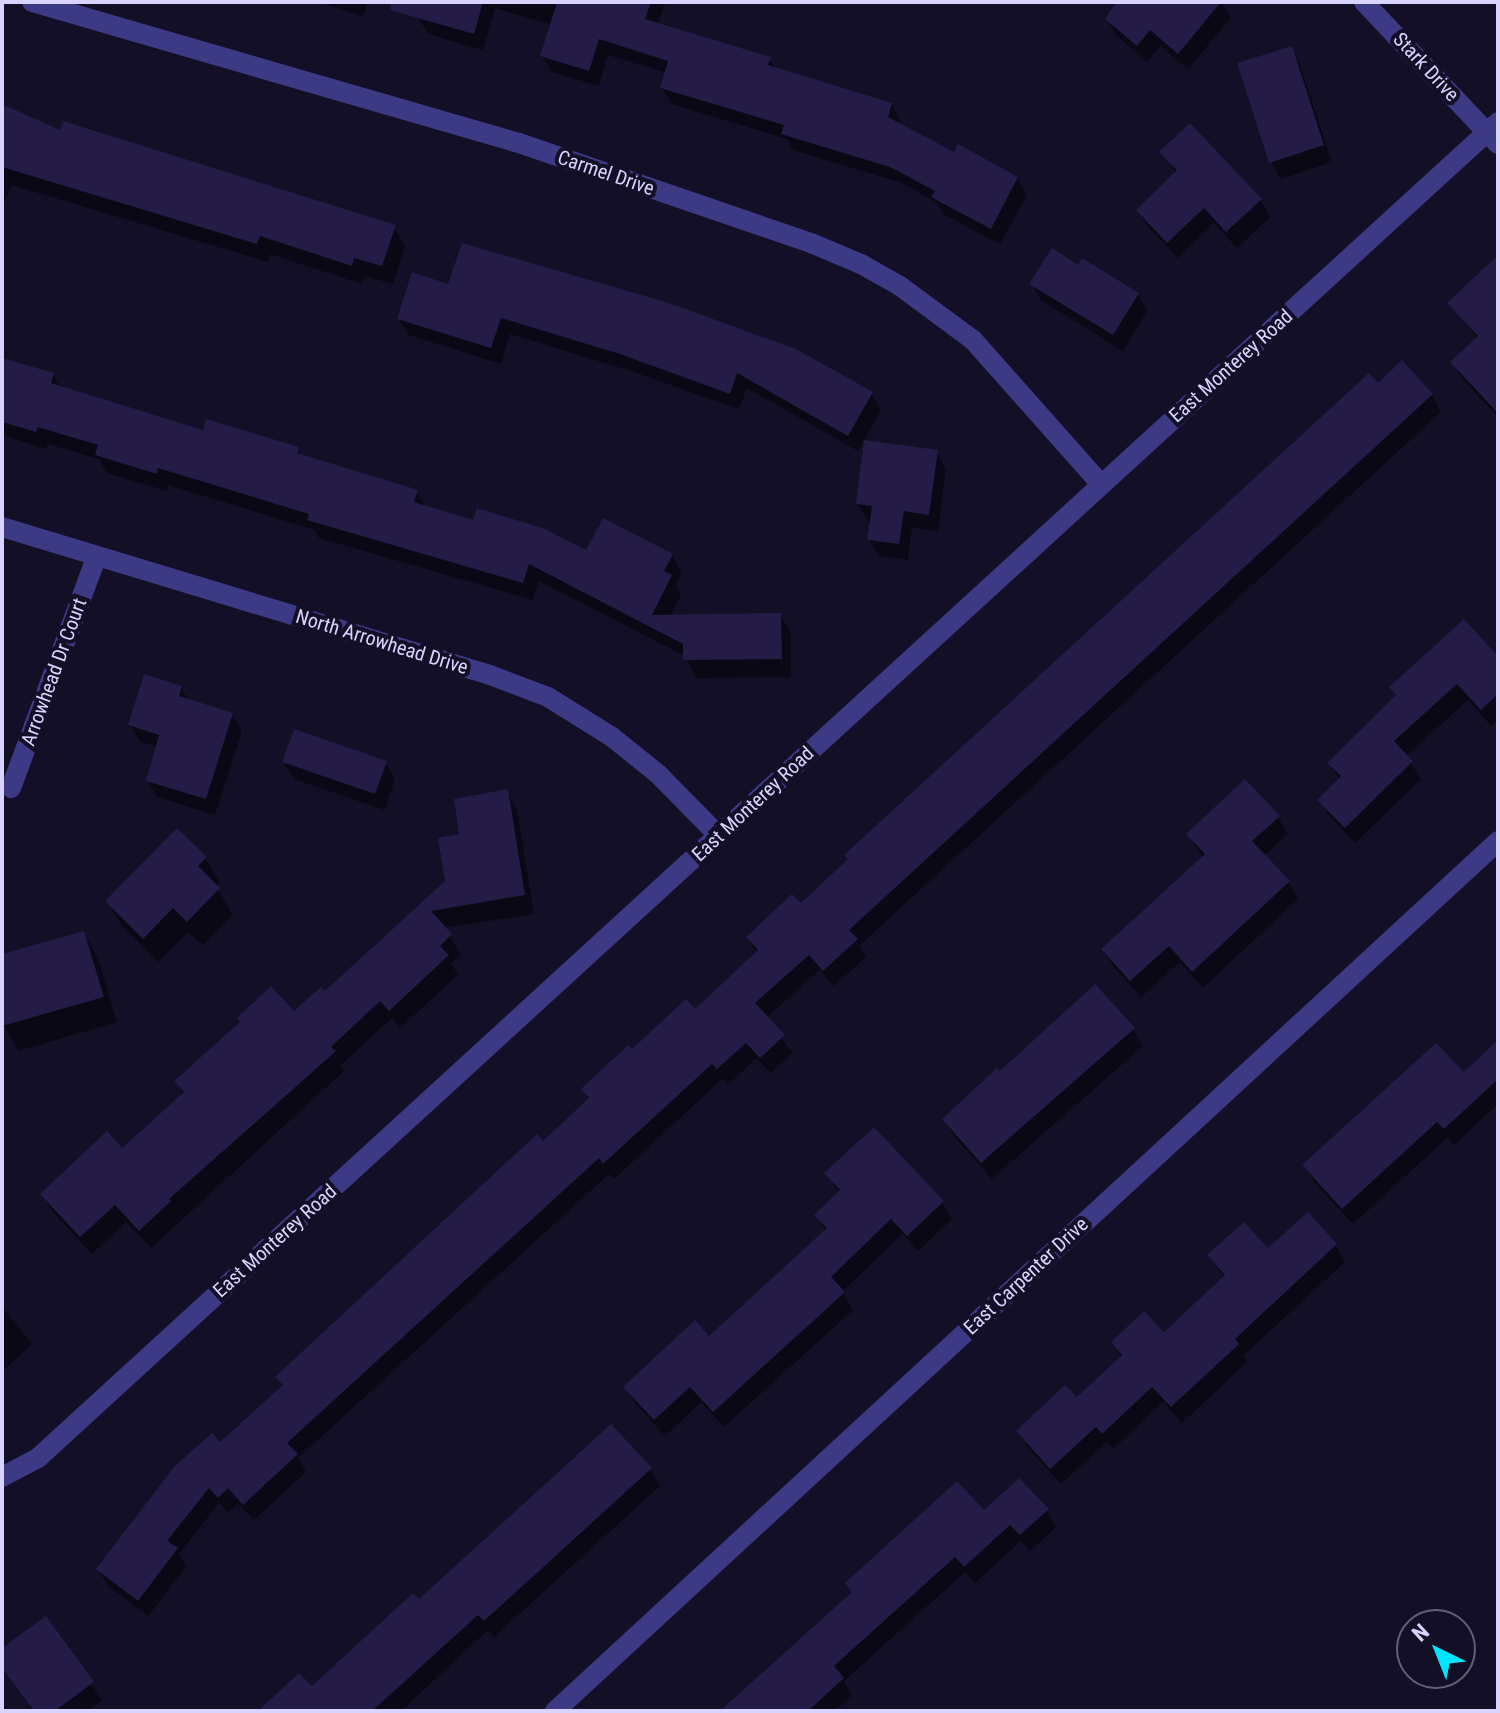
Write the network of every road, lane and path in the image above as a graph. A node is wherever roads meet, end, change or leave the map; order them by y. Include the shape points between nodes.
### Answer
1 (32, 2) edge
2 (1364, 2) edge
3 (1494, 133) edge
4 (1101, 484) junction
5 (2, 527) edge
6 (97, 556) junction
7 (11, 788) dead end
8 (719, 836) junction
9 (1498, 841) edge
10 (2, 1477) edge
11 (555, 1711) edge

1 - 4 street, Carmel Drive via 519,143 861,264 973,340
2 - 3 street, Stark Drive
3 - 4 street, East Monterey Road
4 - 8 street, East Monterey Road
5 - 6 street, North Arrowhead Drive
6 - 7 street, Arrowhead Dr Court
6 - 8 street, North Arrowhead Drive via 548,697 658,774
8 - 10 street, East Monterey Road via 38,1458
9 - 11 street, East Carpenter Drive

